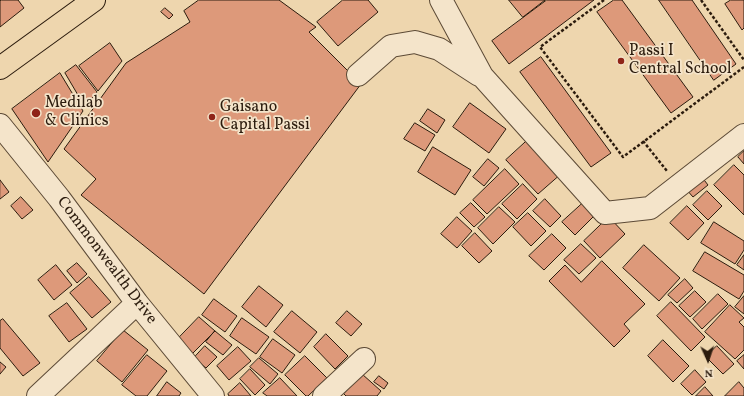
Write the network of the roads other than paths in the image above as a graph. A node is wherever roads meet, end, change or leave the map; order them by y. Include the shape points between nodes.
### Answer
1 (94, 0) edge
2 (441, 0) edge
3 (0, 68) edge
4 (358, 74) dead end
5 (482, 76) junction
6 (0, 125) edge
7 (744, 135) edge
8 (137, 303) junction
9 (364, 359) dead end
10 (38, 396) edge
11 (213, 396) edge
12 (324, 396) edge

1 - 3 highway
2 - 5 street
4 - 5 street via 391,46 415,42 439,49
5 - 7 street via 605,213 650,208
6 - 8 street, Commonwealth Drive via 59,198
8 - 10 street
8 - 11 street, Commonwealth Drive
9 - 12 street

